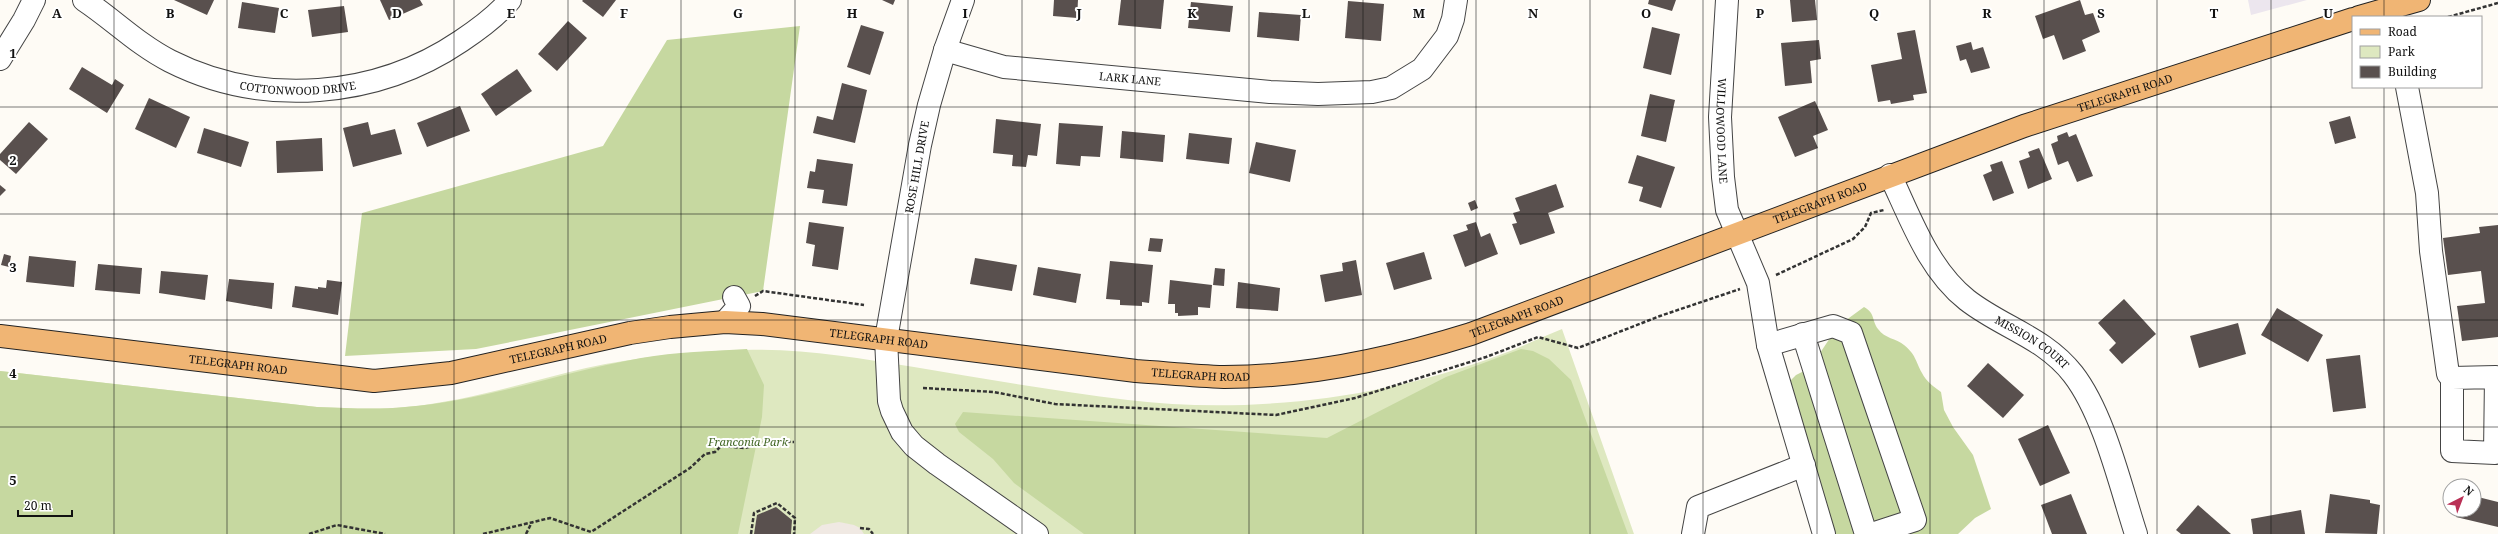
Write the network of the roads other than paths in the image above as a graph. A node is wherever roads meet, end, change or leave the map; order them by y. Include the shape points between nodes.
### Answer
1 (34, 0) edge
2 (84, 0) edge
3 (510, 0) edge
4 (963, 0) edge
5 (1456, 0) edge
6 (1727, 0) edge
7 (2419, 0) edge
8 (2385, 9) edge
9 (2363, 16) edge
10 (2352, 19) edge
11 (945, 50) junction
12 (0, 59) edge
13 (2407, 88) edge
14 (1890, 175) junction
15 (1737, 235) junction
16 (1803, 334) junction
17 (0, 336) edge
18 (886, 339) junction
19 (1768, 344) junction
20 (2452, 378) dead end
21 (1804, 465) junction
22 (1917, 527) edge
23 (1037, 534) edge
24 (1693, 534) edge
25 (1824, 534) edge
26 (1866, 534) edge
27 (1872, 534) edge
28 (2136, 534) edge

1 - 12 street
2 - 3 street, COTTONWOOD DRIVE via 125,33 171,62 227,82 263,89 297,91 336,89 372,82 410,70 446,51 474,32
4 - 11 street, ROSE HILL DRIVE
5 - 11 street, LARK LANE via 1447,36 1422,69 1391,88 1372,92 1318,94 1004,67
6 - 15 street, WILLOWOOD LANE via 1720,117 1727,210
7 - 8 main road
8 - 9 main road
10 - 14 main road, TELEGRAPH ROAD via 2024,126
11 - 18 street, ROSE HILL DRIVE via 928,105
13 - 20 street via 2427,193 2431,251 2448,374
14 - 15 main road, TELEGRAPH ROAD
14 - 28 street, MISSION COURT via 1922,243 1946,280 1985,313 2036,340 2056,356 2073,375 2087,397 2105,438
15 - 18 main road, TELEGRAPH ROAD via 1471,334 1384,359 1342,367 1257,375 1190,375 1136,371
15 - 19 street, WILLOWOOD LANE via 1758,283
16 - 19 street
16 - 22 street via 1832,326 1850,333
16 - 26 street
17 - 18 main road, TELEGRAPH ROAD via 374,381 451,373 733,309 762,324
18 - 23 street, ROSE HILL DRIVE via 889,400 902,432 914,446 937,464
19 - 21 street, WILLOWOOD LANE
21 - 24 street via 1698,507
21 - 25 street, WILLOWOOD LANE
22 - 27 street

